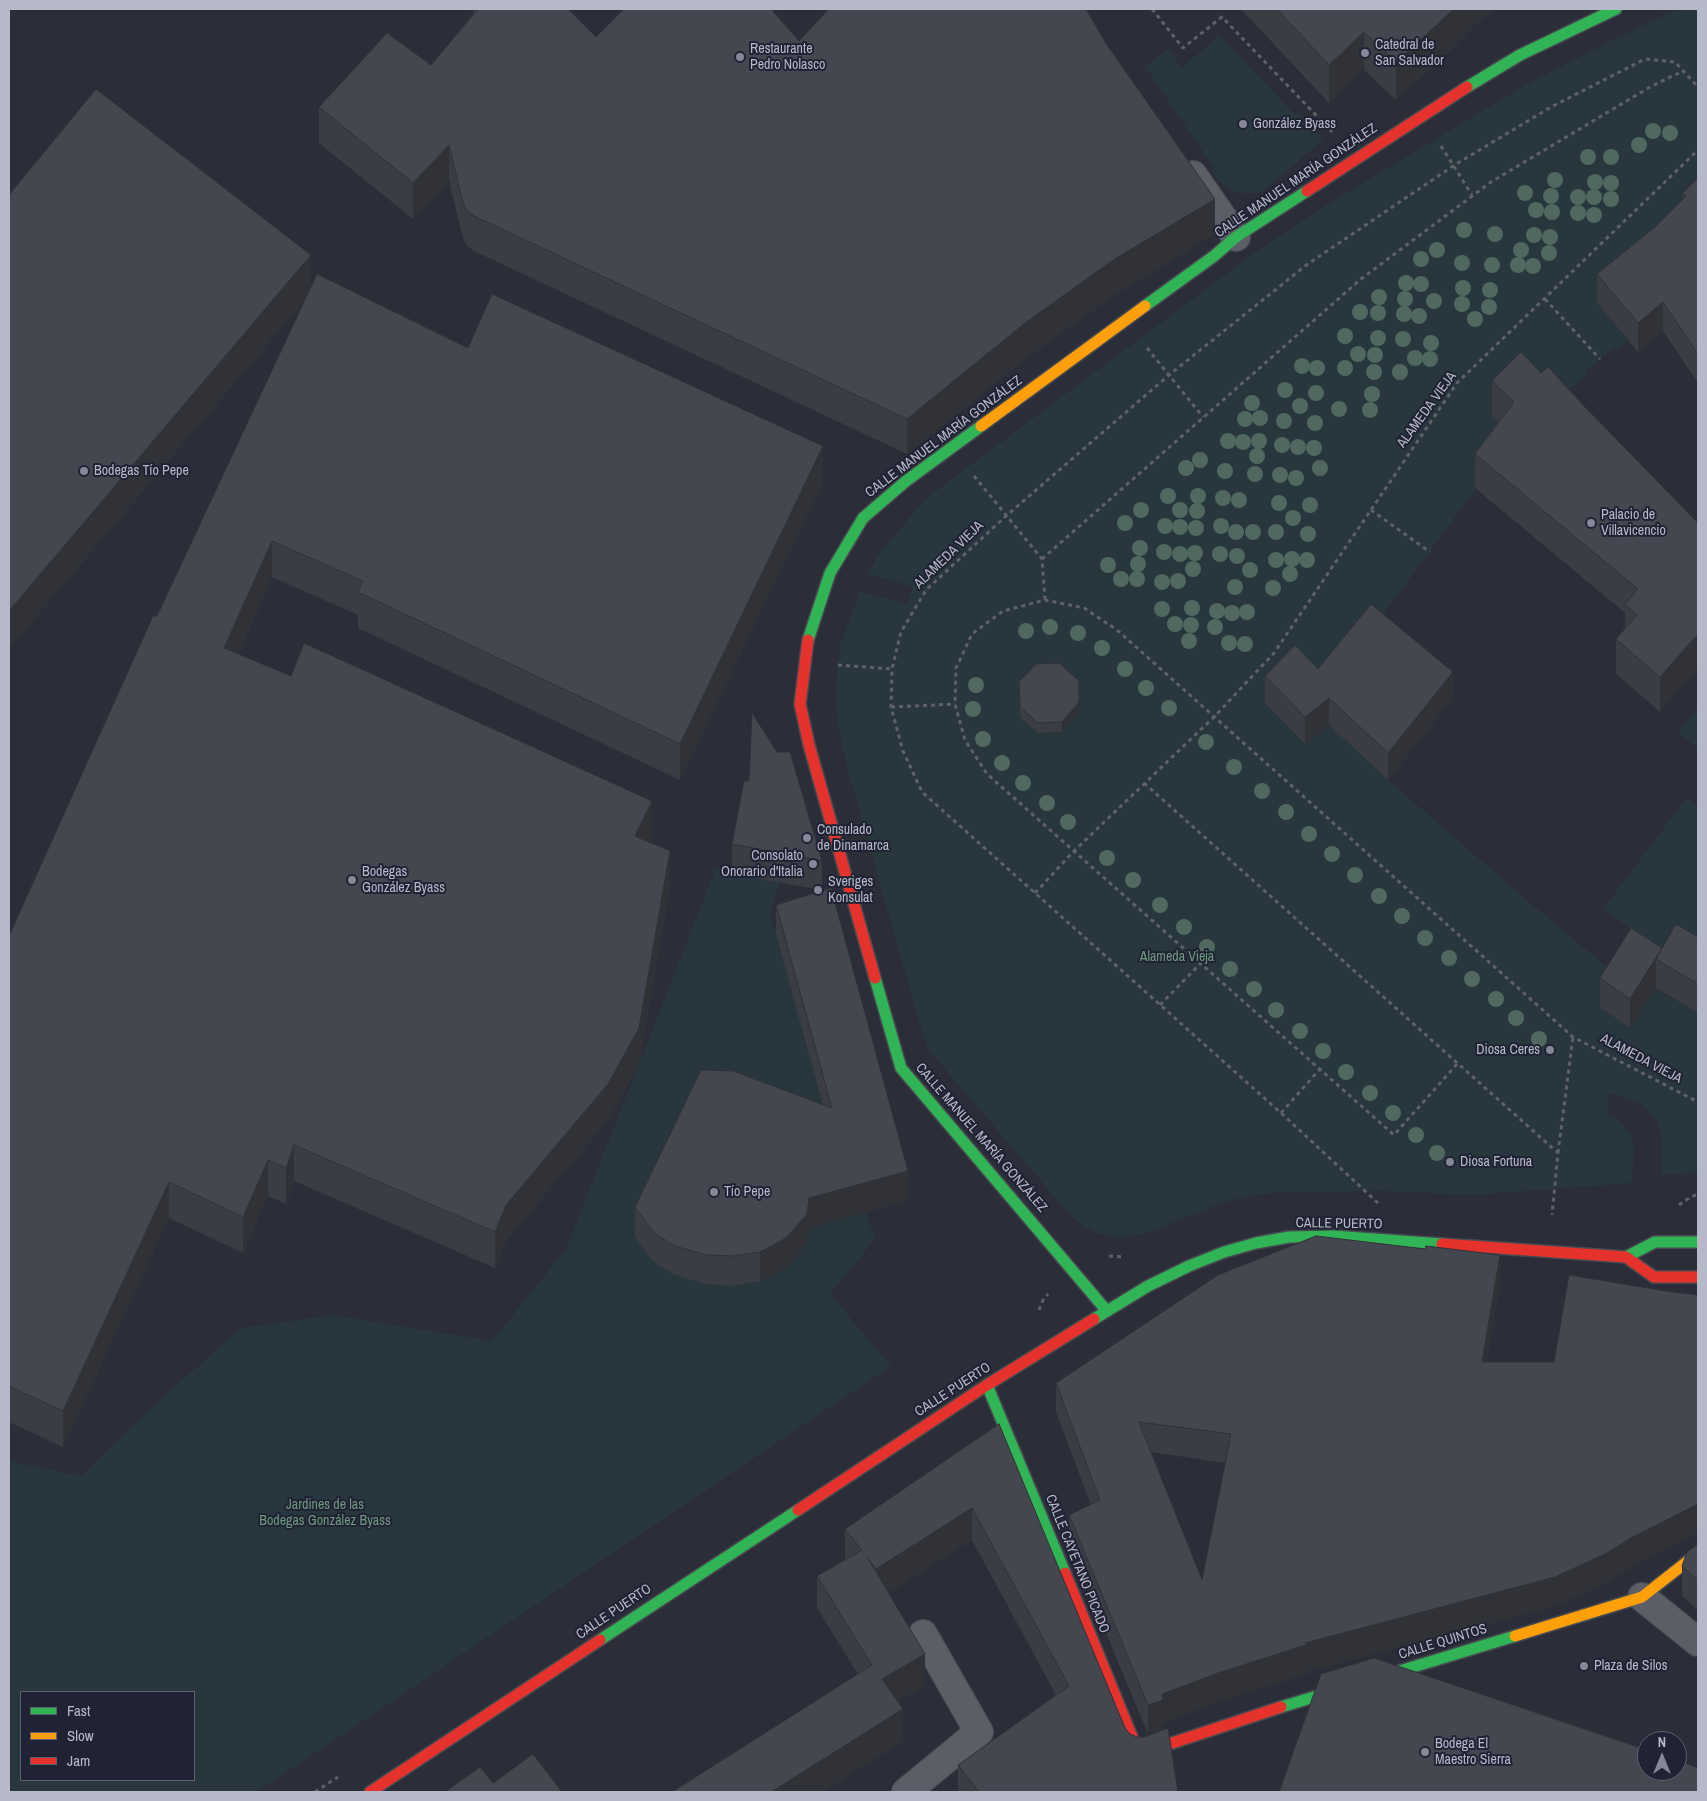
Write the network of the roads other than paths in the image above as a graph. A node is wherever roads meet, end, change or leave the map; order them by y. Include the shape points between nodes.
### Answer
1 (1616, 9) edge
2 (1181, 158) edge
3 (1236, 237) junction
4 (1698, 1242) edge
5 (1626, 1257) junction
6 (1698, 1277) edge
7 (1106, 1310) junction
8 (987, 1385) junction
9 (1698, 1553) edge
10 (1642, 1597) junction
11 (923, 1634) dead end
12 (1698, 1642) edge
13 (1139, 1754) joint
14 (370, 1792) edge
15 (906, 1792) edge

1 - 3 street, CALLE MANUEL MARÍA GONZÁLEZ via 1520,55 1356,157
2 - 3 street
3 - 7 street, CALLE MANUEL MARÍA GONZÁLEZ via 906,481 864,518 830,573 803,662 800,704 809,745 901,1068
4 - 5 street via 1655,1242
5 - 6 street via 1654,1277
5 - 7 street, CALLE PUERTO via 1333,1236 1289,1237 1256,1243 1189,1266
7 - 8 street, CALLE PUERTO
8 - 13 street, CALLE CAYETANO PICADO
8 - 14 street, CALLE PUERTO
9 - 10 street
10 - 12 street
10 - 13 street, CALLE QUINTOS
11 - 15 street via 980,1732

